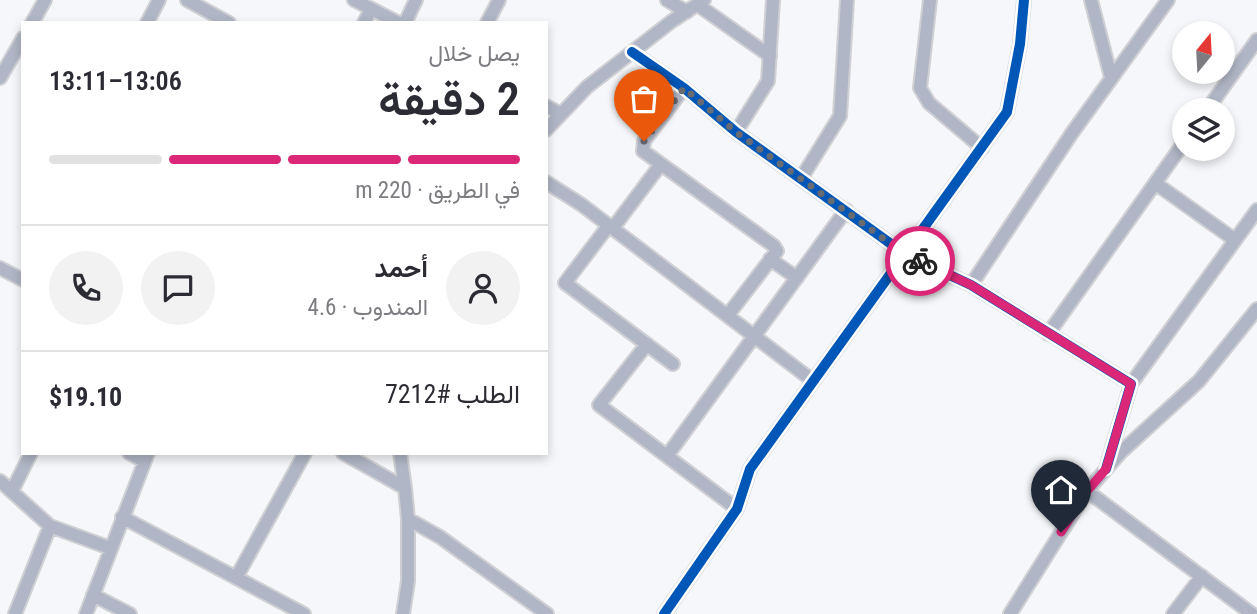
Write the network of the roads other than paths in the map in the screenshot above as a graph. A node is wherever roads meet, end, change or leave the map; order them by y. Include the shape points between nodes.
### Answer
1 (45, 0) edge
2 (159, 0) edge
3 (187, 0) edge
4 (354, 0) edge
5 (416, 0) edge
6 (499, 0) edge
7 (667, 0) edge
8 (773, 0) edge
9 (847, 0) edge
10 (930, 0) edge
11 (1024, 0) edge
12 (1091, 0) edge
13 (1168, 0) edge
14 (696, 6) edge
15 (372, 9) junction
16 (33, 21) edge
17 (148, 21) edge
18 (225, 21) edge
19 (366, 21) edge
20 (395, 21) edge
21 (406, 21) edge
22 (488, 21) edge
23 (1257, 40) edge
24 (21, 41) edge
25 (632, 52) junction
26 (770, 56) junction
27 (1111, 77) junction
28 (0, 78) edge
29 (684, 88) junction
30 (1216, 98) edge
31 (548, 107) edge
32 (561, 114) junction
33 (548, 128) edge
34 (736, 132) junction
35 (982, 148) junction
36 (1172, 159) edge
37 (661, 164) junction
38 (802, 177) junction
39 (548, 183) edge
40 (1155, 183) junction
41 (846, 210) junction
42 (1257, 210) edge
43 (611, 226) junction
44 (1235, 240) junction
45 (905, 254) junction
46 (770, 259) junction
47 (0, 268) edge
48 (19, 278) edge
49 (797, 278) junction
50 (971, 285) junction
51 (1257, 309) edge
52 (728, 315) junction
53 (1048, 334) junction
54 (755, 335) junction
55 (646, 344) junction
56 (673, 365) dead end
57 (813, 381) junction
58 (1131, 384) junction
59 (30, 455) edge
60 (304, 455) edge
61 (347, 455) edge
62 (400, 455) edge
63 (667, 456) junction
64 (146, 457) edge
65 (1106, 469) junction
66 (0, 481) edge
67 (405, 488) junction
68 (12, 491) junction
69 (1087, 491) junction
70 (737, 509) junction
71 (122, 517) junction
72 (408, 519) junction
73 (50, 526) junction
74 (110, 548) junction
75 (1202, 576) junction
76 (236, 578) junction
77 (93, 595) junction
78 (15, 614) edge
79 (86, 614) edge
80 (130, 614) edge
81 (304, 614) edge
82 (403, 614) edge
83 (547, 614) edge
84 (664, 614) edge
85 (1010, 614) edge
86 (1173, 614) edge
87 (1252, 614) edge

1 - 16 street
2 - 17 street
3 - 18 street
4 - 15 street
5 - 21 street
6 - 22 street
7 - 14 street
8 - 26 street
9 - 38 street via 840,116
10 - 35 street via 920,88 929,103
11 - 35 street via 1012,99
12 - 27 street
13 - 27 street
14 - 25 street
14 - 26 street
15 - 19 street
15 - 20 street
23 - 30 street
24 - 28 street
25 - 29 street
25 - 32 street
26 - 34 street via 768,81
27 - 50 street
29 - 34 street
29 - 37 street via 642,145 643,151
31 - 32 street
32 - 33 street
34 - 38 street
35 - 45 street
36 - 40 street
37 - 43 street
37 - 46 street via 774,246 777,251
38 - 41 street
39 - 43 street
40 - 44 street
40 - 53 street
41 - 45 street
41 - 49 street
42 - 44 street
43 - 52 street
43 - 55 street via 565,283
44 - 58 street
45 - 50 street
45 - 57 street
46 - 49 street
46 - 52 street
47 - 48 street
49 - 54 street
50 - 53 street
51 - 65 street via 1199,382
52 - 54 street
53 - 58 street
54 - 57 street
54 - 63 street
55 - 56 street
55 - 63 street via 599,405
57 - 70 street via 750,469
58 - 65 street
59 - 68 street
60 - 76 street
61 - 67 street
62 - 67 street
63 - 70 street
64 - 71 street
65 - 69 street
66 - 68 street
67 - 72 street
68 - 73 street
69 - 75 street
69 - 85 street
70 - 84 street
71 - 74 street
71 - 76 street
72 - 82 street
72 - 83 street
73 - 74 street
73 - 78 street
74 - 77 street
75 - 86 street
75 - 87 street
76 - 81 street
77 - 79 street
77 - 80 street

